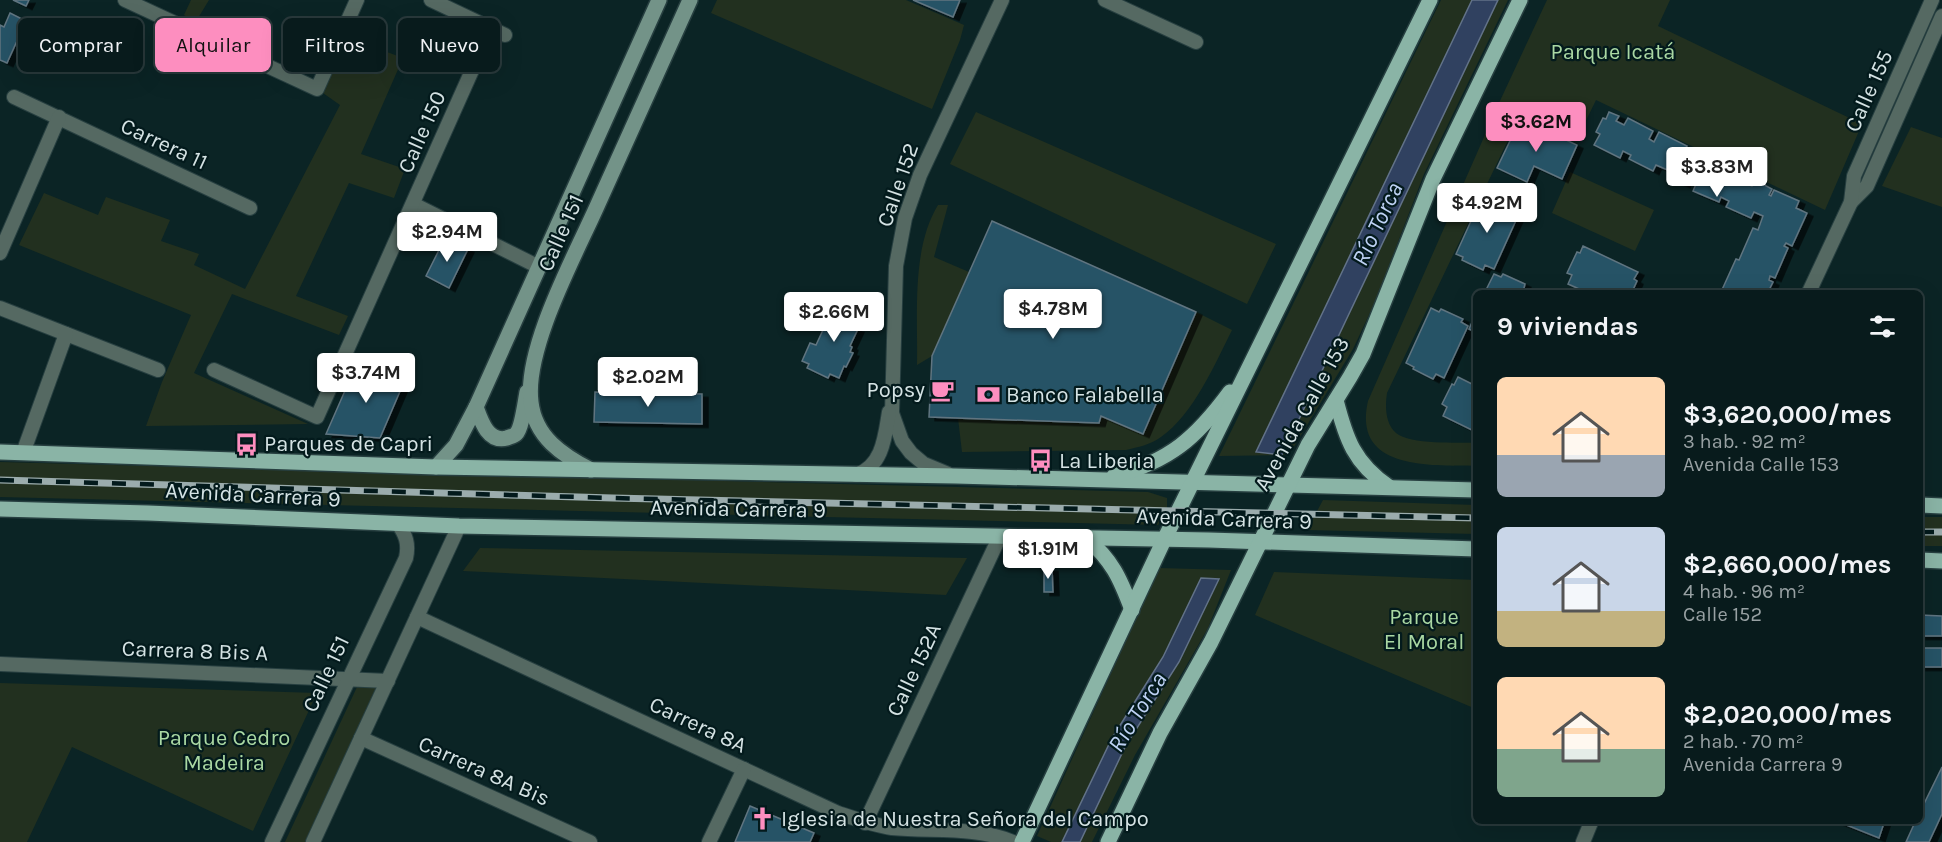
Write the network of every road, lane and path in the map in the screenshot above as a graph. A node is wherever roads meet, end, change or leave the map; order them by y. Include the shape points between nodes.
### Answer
1 (125, 0) edge
2 (357, 0) edge
3 (431, 0) edge
4 (659, 0) edge
5 (690, 0) edge
6 (1002, 0) edge
7 (1105, 0) edge
8 (1430, 0) edge
9 (1520, 0) edge
10 (1932, 0) edge
11 (1942, 16) edge
12 (470, 18) edge
13 (500, 32) edge
14 (505, 34) dead end
15 (1196, 42) dead end
16 (472, 72) edge
17 (14, 97) dead end
18 (59, 117) junction
19 (1851, 202) junction
20 (413, 204) junction
21 (250, 208) dead end
22 (0, 253) edge
23 (539, 267) junction
24 (1810, 290) edge
25 (0, 308) edge
26 (66, 334) junction
27 (1254, 361) junction
28 (158, 370) dead end
29 (214, 370) dead end
30 (531, 375) junction
31 (892, 398) junction
32 (1336, 400) junction
33 (476, 408) junction
34 (0, 452) edge
35 (22, 453) junction
36 (436, 467) junction
37 (591, 471) junction
38 (856, 475) junction
39 (956, 476) junction
40 (1098, 480) junction
41 (1193, 482) junction
42 (1280, 485) junction
43 (1389, 487) junction
44 (1473, 490) edge
45 (1923, 505) edge
46 (1942, 506) edge
47 (0, 509) edge
48 (398, 524) junction
49 (459, 526) junction
50 (1000, 536) junction
51 (1086, 538) junction
52 (1164, 540) junction
53 (1260, 542) junction
54 (1473, 549) edge
55 (1923, 560) edge
56 (1942, 561) edge
57 (1132, 610) junction
58 (417, 617) junction
59 (0, 664) edge
60 (349, 678) junction
61 (388, 681) junction
62 (361, 738) junction
63 (744, 769) junction
64 (865, 823) junction
65 (1590, 824) edge
66 (972, 832) junction
67 (272, 842) edge
68 (313, 842) edge
69 (590, 842) edge
70 (709, 842) edge
71 (989, 842) edge
72 (1013, 842) edge
73 (1022, 842) edge
74 (1108, 842) edge
75 (1583, 842) edge

1 - 2 street via 317,89
3 - 12 street
4 - 23 street, Calle 151
5 - 30 street, Calle 151 via 553,304
6 - 31 street, Calle 152 via 920,175 905,218 896,266
7 - 15 street
8 - 27 main road
9 - 32 main road, Avenida Calle 153 via 1433,179 1363,354
10 - 19 street, Calle 155 via 1854,176
11 - 19 street, Calle 155 via 1867,186
13 - 14 street
16 - 20 street, Calle 150
17 - 18 street, Carrera 11
18 - 21 street, Carrera 11
18 - 22 street
19 - 24 street, Calle 155
20 - 23 street
20 - 29 street, Calle 150 via 317,417
23 - 33 street, Calle 151
25 - 26 street
26 - 28 street
26 - 35 street
27 - 40 main road via 1204,426 1179,447 1147,466
27 - 41 main road
30 - 33 street via 515,435 495,437 487,431
30 - 37 street, Calle 151 via 531,404 541,431 569,459
31 - 38 street, Calle 152 via 878,459
31 - 39 street, Calle 152 via 896,427 911,453 939,472
32 - 42 main road, Avenida Calle 153
32 - 43 main road via 1356,454 1372,476
33 - 36 street, Calle 151 via 456,445
34 - 35 main road, Avenida Carrera 9
35 - 36 main road, Avenida Carrera 9
36 - 37 main road, Avenida Carrera 9
37 - 38 main road, Avenida Carrera 9
38 - 39 main road, Avenida Carrera 9
39 - 40 main road, Avenida Carrera 9
40 - 41 main road, Avenida Carrera 9
41 - 42 main road, Avenida Carrera 9
41 - 52 main road
42 - 43 main road, Avenida Carrera 9
42 - 53 main road, Avenida Calle 153
43 - 44 main road, Avenida Carrera 9
45 - 46 main road
47 - 48 main road, Avenida Carrera 9
48 - 49 main road, Avenida Carrera 9
48 - 60 street, Calle 151 via 406,534 406,558
49 - 50 main road, Avenida Carrera 9
49 - 58 street
50 - 51 main road, Avenida Carrera 9
50 - 64 street, Calle 152A
51 - 52 main road, Avenida Carrera 9
51 - 57 main road via 1119,576
52 - 53 main road, Avenida Carrera 9
52 - 57 main road
53 - 54 main road, Avenida Carrera 9
53 - 74 main road, Avenida Calle 153
55 - 56 main road
57 - 73 main road
58 - 61 street
58 - 63 street, Carrera 8A
59 - 60 street, Carrera 8 Bis A
60 - 61 street, Carrera 8 Bis A
60 - 67 street, Calle 151
61 - 62 street
62 - 68 street
62 - 69 street, Carrera 8A Bis
63 - 64 street, Carrera 8A
63 - 70 street
64 - 66 street, Carrera 8A
65 - 75 street
66 - 71 street, Carrera 8A
66 - 72 street, Carrera 8A

